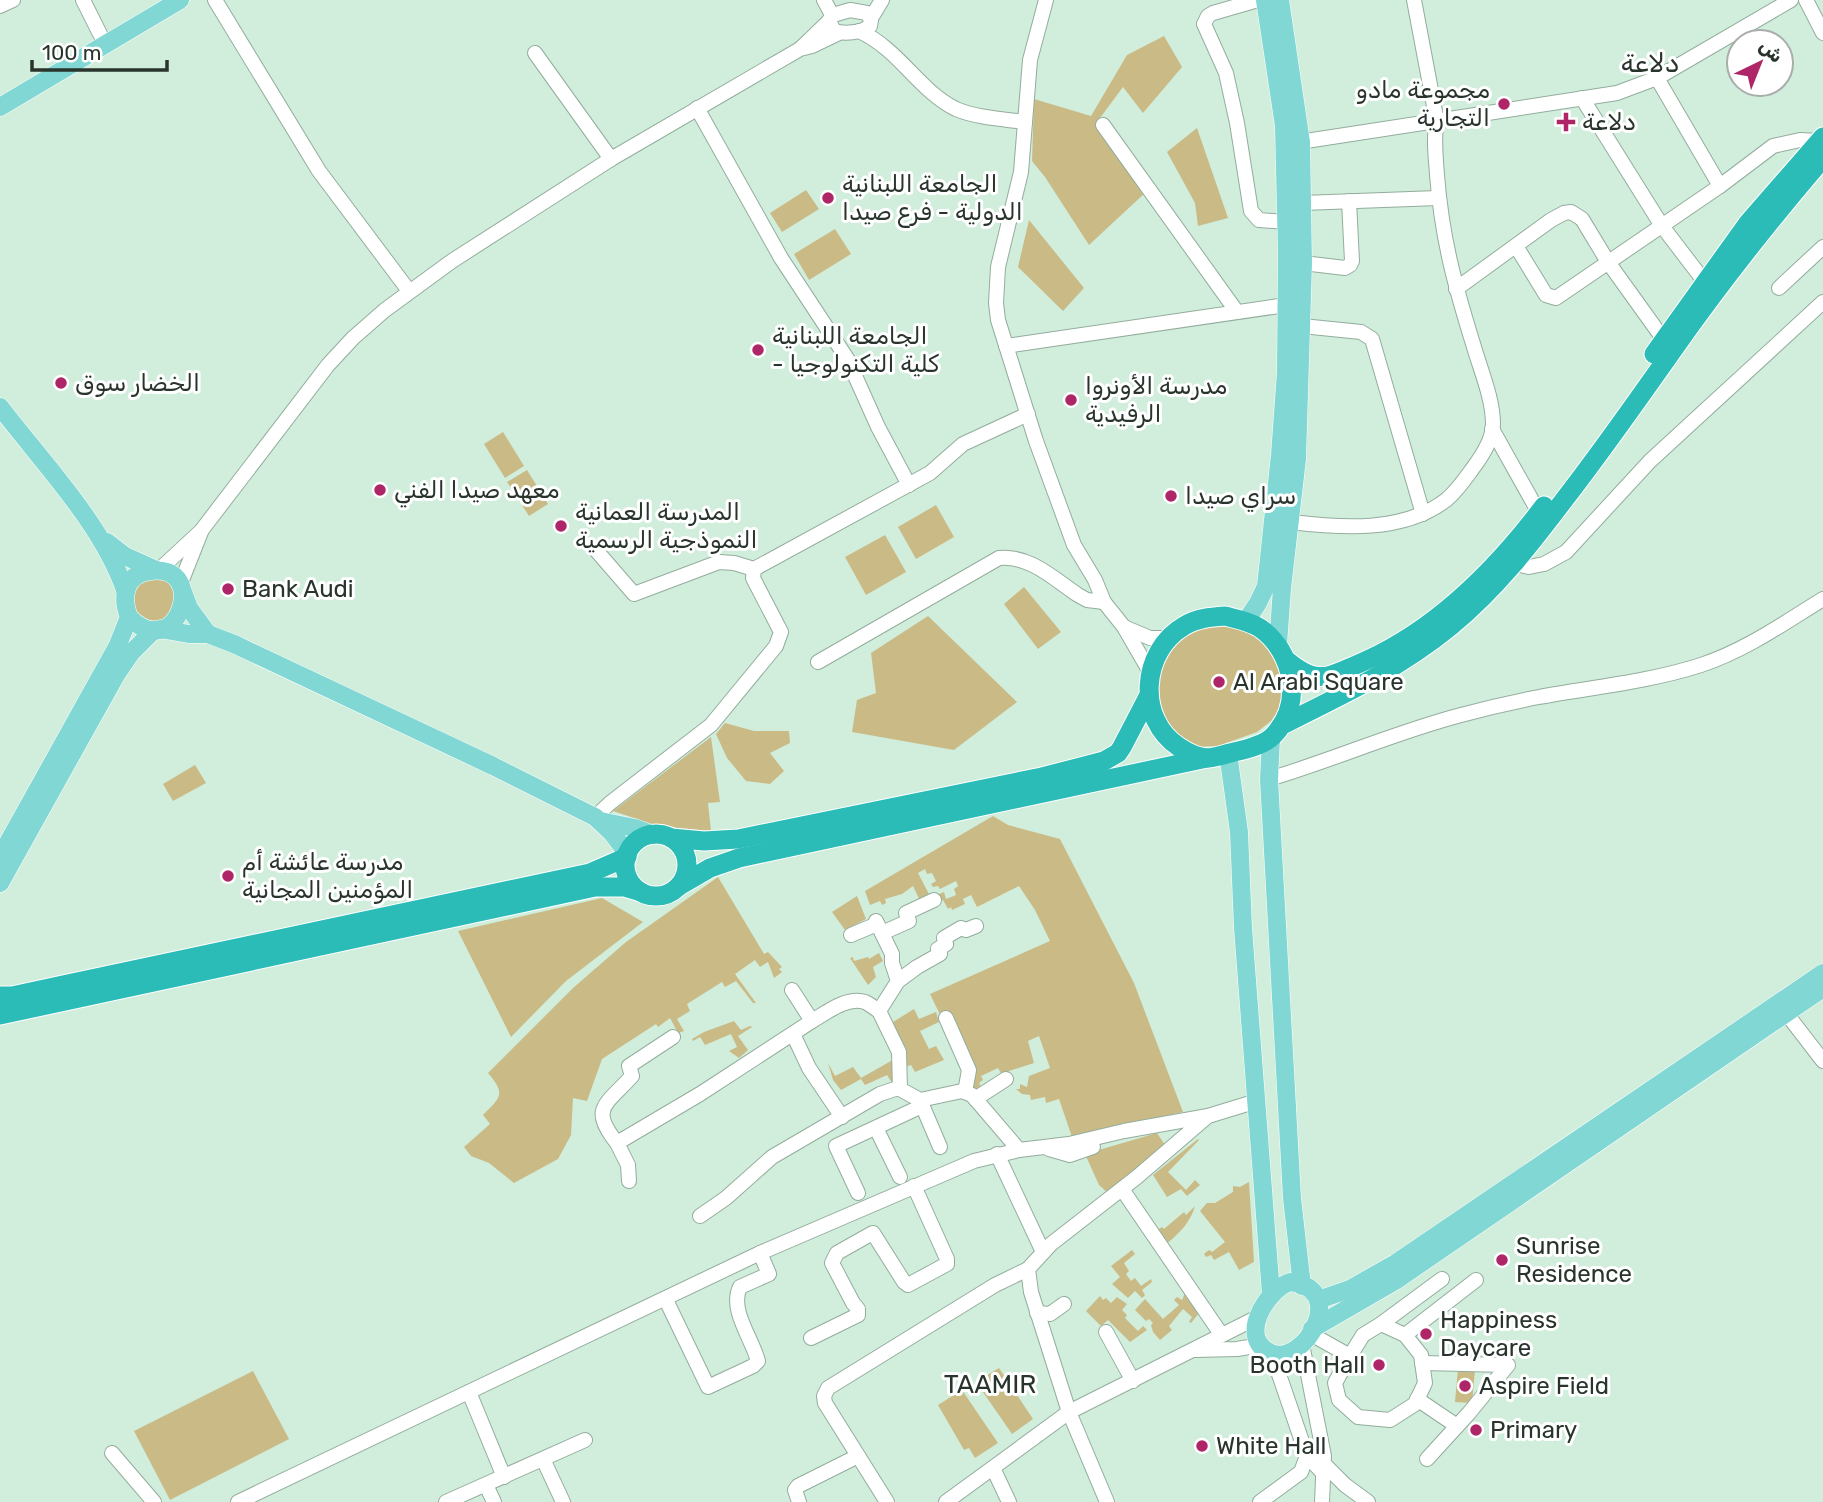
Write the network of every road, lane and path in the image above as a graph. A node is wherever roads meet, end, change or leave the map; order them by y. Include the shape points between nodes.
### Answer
1 (13, 0) edge
2 (83, 0) edge
3 (159, 0) edge
4 (180, 0) edge
5 (215, 0) edge
6 (824, 0) edge
7 (871, 0) edge
8 (882, 0) edge
9 (1046, 0) edge
10 (1258, 0) edge
11 (1265, 0) edge
12 (1280, 0) edge
13 (1414, 0) edge
14 (1791, 0) edge
15 (1805, 0) edge
16 (0, 6) edge
17 (847, 7) edge
18 (871, 20) junction
19 (833, 23) junction
20 (859, 31) junction
21 (1823, 33) edge
22 (100, 34) junction
23 (886, 47) junction
24 (536, 54) dead end
25 (1657, 78) junction
26 (0, 94) edge
27 (1582, 99) junction
28 (0, 107) edge
29 (697, 108) junction
30 (1025, 122) junction
31 (1437, 122) junction
32 (1103, 125) dead end
33 (1293, 143) junction
34 (1822, 145) edge
35 (611, 159) junction
36 (1720, 186) junction
37 (1438, 198) junction
38 (1349, 201) junction
39 (1302, 203) junction
40 (1286, 222) junction
41 (1661, 226) junction
42 (1516, 246) junction
43 (1823, 247) edge
44 (1608, 262) junction
45 (1303, 263) junction
46 (1704, 281) junction
47 (1779, 288) dead end
48 (1456, 289) junction
49 (409, 291) junction
50 (1823, 302) edge
51 (1286, 305) junction
52 (1237, 312) junction
53 (1302, 326) junction
54 (1664, 340) junction
55 (1006, 346) junction
56 (0, 407) edge
57 (1028, 414) junction
58 (1290, 426) junction
59 (1492, 429) junction
60 (909, 485) junction
61 (1539, 513) junction
62 (1423, 514) junction
63 (1291, 522) junction
64 (201, 531) junction
65 (101, 538) junction
66 (595, 549) dead end
67 (1516, 564) junction
68 (754, 569) junction
69 (157, 570) junction
70 (181, 588) junction
71 (125, 590) junction
72 (1823, 599) edge
73 (1104, 602) junction
74 (129, 617) junction
75 (1246, 621) junction
76 (1125, 627) junction
77 (157, 629) junction
78 (208, 634) junction
79 (1168, 638) junction
80 (1282, 653) junction
81 (818, 662) dead end
82 (1150, 672) junction
83 (1324, 677) junction
84 (1148, 697) junction
85 (1327, 703) junction
86 (1277, 732) junction
87 (1228, 753) junction
88 (1207, 758) junction
89 (1269, 779) junction
90 (598, 819) junction
91 (662, 837) junction
92 (627, 855) junction
93 (0, 857) edge
94 (1273, 878) junction
95 (0, 883) edge
96 (1241, 883) junction
97 (680, 886) junction
98 (641, 892) junction
99 (934, 900) dead end
100 (878, 926) junction
101 (976, 926) dead end
102 (851, 935) dead end
103 (898, 981) junction
104 (1822, 987) edge
105 (792, 990) dead end
106 (0, 996) edge
107 (879, 1011) junction
108 (1786, 1013) junction
109 (0, 1015) edge
110 (946, 1018) dead end
111 (812, 1021) junction
112 (793, 1034) junction
113 (673, 1037) dead end
114 (1716, 1052) junction
115 (1823, 1061) edge
116 (1006, 1079) dead end
117 (900, 1089) junction
118 (970, 1095) junction
119 (1257, 1101) junction
120 (921, 1103) junction
121 (842, 1116) junction
122 (1208, 1116) junction
123 (1181, 1122) junction
124 (876, 1128) junction
125 (1158, 1129) junction
126 (617, 1143) junction
127 (940, 1147) dead end
128 (1046, 1148) junction
129 (1169, 1149) junction
130 (1019, 1150) junction
131 (997, 1154) junction
132 (901, 1177) dead end
133 (629, 1181) dead end
134 (914, 1186) junction
135 (1122, 1189) junction
136 (858, 1193) dead end
137 (858, 1211) junction
138 (1293, 1213) junction
139 (700, 1216) dead end
140 (1264, 1216) junction
141 (869, 1235) junction
142 (1043, 1252) junction
143 (760, 1253) junction
144 (1028, 1269) junction
145 (1442, 1279) dead end
146 (1476, 1280) dead end
147 (1302, 1286) junction
148 (1271, 1294) junction
149 (1353, 1297) junction
150 (666, 1300) junction
151 (1318, 1300) junction
152 (1064, 1304) dead end
153 (1037, 1313) junction
154 (1258, 1317) junction
155 (1381, 1324) junction
156 (1106, 1332) dead end
157 (1221, 1334) junction
158 (1308, 1335) junction
159 (1405, 1335) junction
160 (811, 1338) dead end
161 (1266, 1349) junction
162 (1193, 1350) junction
163 (1350, 1356) junction
164 (1422, 1363) junction
165 (1133, 1381) junction
166 (470, 1392) junction
167 (1417, 1399) junction
168 (1069, 1412) junction
169 (1457, 1426) junction
170 (584, 1440) dead end
171 (112, 1453) dead end
172 (858, 1456) junction
173 (1307, 1456) junction
174 (543, 1459) junction
175 (1427, 1459) dead end
176 (993, 1468) junction
177 (1323, 1468) junction
178 (504, 1477) junction
179 (486, 1485) junction
180 (154, 1502) edge
181 (238, 1502) edge
182 (446, 1502) edge
183 (494, 1502) edge
184 (564, 1502) edge
185 (799, 1502) edge
186 (887, 1502) edge
187 (946, 1502) edge
188 (1009, 1502) edge
189 (1107, 1502) edge
190 (1260, 1502) edge
191 (1322, 1502) edge
192 (1368, 1502) edge

1 - 16 street
2 - 22 street
3 - 22 main road
4 - 28 main road
5 - 49 street via 318,171
6 - 19 street
7 - 17 street
8 - 18 street
9 - 30 street via 1030,60
10 - 40 street via 1213,13 1204,24 1226,73 1251,212 1259,220
11 - 33 main road
12 - 33 main road
13 - 31 street
14 - 25 street
15 - 21 street
17 - 18 street via 864,12
17 - 19 street via 837,12
18 - 20 street via 868,29
18 - 23 street
19 - 20 street
19 - 29 street via 800,49
20 - 23 street
22 - 26 main road
23 - 30 street via 956,109
24 - 35 street
25 - 27 street via 1617,93
25 - 36 street
27 - 31 street
27 - 41 street
29 - 35 street
29 - 60 street via 781,258 848,360
30 - 55 street via 1021,172 997,276 996,303
31 - 33 street
31 - 37 street
32 - 52 street
33 - 39 main road
33 - 40 main road
34 - 36 street via 1800,140 1779,144
34 - 46 highway via 1748,223
34 - 67 highway via 1622,425
35 - 49 street
36 - 41 street
37 - 38 street
37 - 48 street
38 - 39 street
38 - 45 street via 1350,265
39 - 45 main road
40 - 51 main road
41 - 44 street
41 - 46 street
42 - 44 street via 1551,220 1571,212 1582,219
42 - 44 street via 1546,295 1553,298
42 - 48 street
43 - 47 street
44 - 54 street
45 - 53 main road
46 - 54 highway
48 - 59 street via 1490,401
49 - 64 street via 353,338 319,376
50 - 67 street via 1650,461 1566,552 1544,564
51 - 52 street
51 - 58 main road
52 - 55 street
53 - 58 main road
53 - 62 street via 1361,332 1372,339
54 - 61 highway
55 - 57 street
56 - 65 main road
57 - 60 street via 963,444
57 - 73 street via 1069,533
58 - 63 main road
58 - 75 main road via 1266,586
59 - 61 street
59 - 62 street via 1457,490
60 - 68 street
61 - 83 highway via 1438,618 1390,649
62 - 63 street via 1356,527
63 - 80 main road via 1282,588
64 - 69 street
64 - 70 street
65 - 69 main road via 125,556
65 - 71 main road
66 - 68 street via 634,593 719,562
67 - 85 highway via 1424,647
68 - 90 street via 753,578 780,632 776,646 711,724 610,803
69 - 70 main road via 174,578
69 - 71 main road via 143,572
70 - 77 main road via 184,604 180,615
70 - 78 main road
71 - 74 main road
72 - 89 street via 1765,635 1701,665 1429,723
73 - 76 street
73 - 81 street via 1087,600 1024,561 999,558
74 - 77 main road via 144,628
74 - 93 main road via 117,647
75 - 79 highway via 1204,618 1184,625
75 - 80 highway via 1269,635
76 - 79 street via 1150,638
76 - 82 street
77 - 78 main road
77 - 95 main road via 116,675
78 - 90 main road
79 - 82 highway
80 - 83 highway via 1304,673
80 - 86 highway via 1292,684
82 - 84 highway
83 - 85 highway via 1317,689
84 - 88 highway via 1173,743
84 - 91 highway via 1122,747 1104,761 738,839
85 - 86 highway
86 - 87 highway
86 - 89 main road
87 - 88 highway
87 - 96 main road
88 - 97 highway via 739,858
89 - 94 main road
90 - 91 main road
90 - 92 main road
91 - 92 highway via 636,842
91 - 97 highway via 678,844 687,860
92 - 98 highway via 627,875
92 - 106 highway via 590,873
94 - 96 main road
94 - 138 main road
96 - 119 main road
97 - 98 highway via 661,896
98 - 109 highway via 595,887
99 - 100 street via 906,913 909,921
100 - 102 street
100 - 103 street via 892,954
101 - 103 street via 944,938 940,954
103 - 107 street
104 - 108 main road
104 - 114 main road
105 - 111 street
107 - 111 street via 863,1001 851,1002
107 - 117 street via 899,1052
108 - 114 main road
108 - 115 street
110 - 118 street via 969,1070
111 - 112 street
112 - 121 street via 809,1068
112 - 126 street
113 - 126 street via 629,1066 632,1076 602,1110 604,1127
114 - 149 main road via 1582,1155
116 - 118 street
117 - 120 street
117 - 121 street via 880,1094
118 - 120 street via 949,1093
118 - 130 street
119 - 122 street
119 - 140 main road
120 - 124 street
120 - 127 street
121 - 139 street via 772,1157
122 - 123 street
122 - 129 street
123 - 125 street
123 - 128 street
124 - 132 street
124 - 136 street via 836,1146
125 - 128 street via 1070,1155
125 - 129 street
126 - 133 street via 628,1165
128 - 130 street
129 - 135 street
130 - 131 street
131 - 134 street
131 - 142 street
134 - 137 street
134 - 141 street via 947,1264 908,1284 873,1233
135 - 142 street
135 - 157 street
137 - 141 street
137 - 143 street
138 - 140 main road
138 - 147 main road
140 - 148 main road
141 - 160 street via 837,1252 832,1263 858,1315
142 - 144 street
143 - 150 street
143 - 150 street via 769,1274 740,1287 736,1295 758,1364 708,1387
144 - 153 street
144 - 172 street via 828,1388 825,1403
145 - 155 street
146 - 159 street
147 - 148 main road via 1290,1282
147 - 151 main road
148 - 154 main road
149 - 151 main road
149 - 158 main road
150 - 166 street
151 - 158 main road via 1321,1312
152 - 153 street via 1050,1314
153 - 168 street
154 - 157 street
154 - 161 main road via 1256,1333
155 - 159 street
155 - 163 street via 1363,1335
156 - 165 street
157 - 162 street
158 - 161 main road via 1284,1354
158 - 163 street
158 - 177 street
159 - 164 street
161 - 162 street
161 - 173 street
162 - 165 street
163 - 167 street via 1335,1383 1339,1400 1358,1417 1390,1420
164 - 167 street via 1425,1383
164 - 169 street via 1508,1365
165 - 168 street
166 - 178 street
166 - 181 street
167 - 169 street
168 - 176 street
168 - 189 street
169 - 175 street
170 - 174 street
171 - 180 street
172 - 185 street via 799,1486 795,1490
172 - 186 street
173 - 177 street
173 - 190 street via 1301,1472
174 - 178 street
174 - 184 street
176 - 187 street
176 - 188 street
177 - 191 street
177 - 192 street
178 - 179 street
179 - 182 street
179 - 183 street

